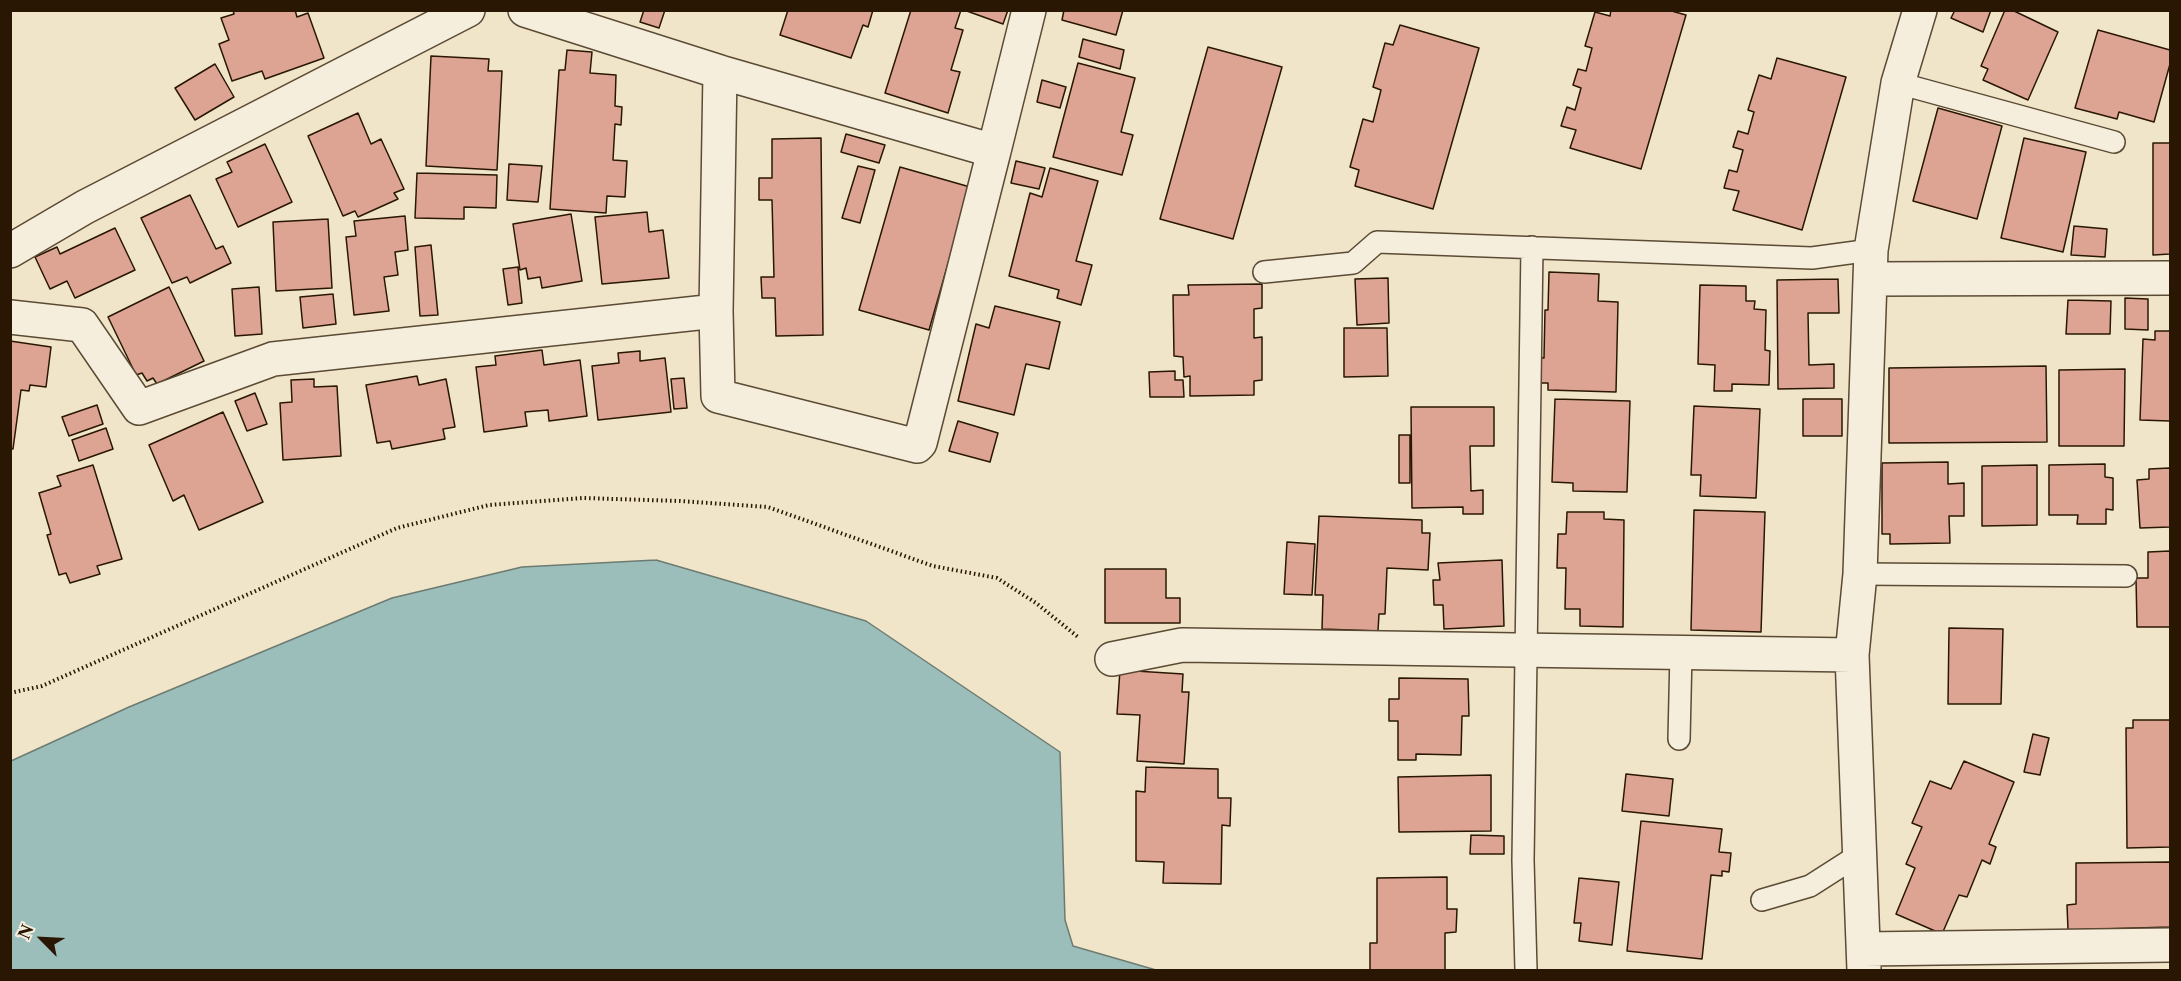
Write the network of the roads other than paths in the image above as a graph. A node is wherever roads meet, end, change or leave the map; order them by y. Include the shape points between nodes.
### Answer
1 (468, 10) edge
2 (525, 10) edge
3 (1029, 10) edge
4 (1920, 10) edge
5 (720, 72) junction
6 (1898, 83) junction
7 (2114, 142) dead end
8 (994, 151) junction
9 (1532, 247) junction
10 (10, 251) edge
11 (1871, 264) junction
12 (1264, 272) dead end
13 (2170, 278) edge
14 (716, 311) junction
15 (10, 317) edge
16 (1860, 574) junction
17 (2126, 576) dead end
18 (1526, 651) junction
19 (1681, 653) junction
20 (1852, 655) junction
21 (1112, 659) road end
22 (1679, 739) dead end
23 (1860, 854) junction
24 (1762, 900) dead end
25 (2170, 945) edge
26 (1864, 960) edge
27 (1526, 970) edge

1 - 10 street via 85,207
2 - 5 street
3 - 8 street
4 - 6 street
5 - 8 street
5 - 14 street
6 - 7 lane
6 - 11 street
8 - 14 street via 917,446 718,396
9 - 11 lane via 1812,258
9 - 12 lane via 1377,242 1353,263
9 - 18 lane
11 - 13 street
11 - 16 street
14 - 15 street via 273,359 139,408 82,325
16 - 17 lane
16 - 20 street
18 - 19 street
18 - 21 street via 1182,645
18 - 27 lane via 1522,860
19 - 20 street
19 - 22 lane
20 - 23 street
23 - 24 lane via 1810,886
23 - 26 street
25 - 26 street

